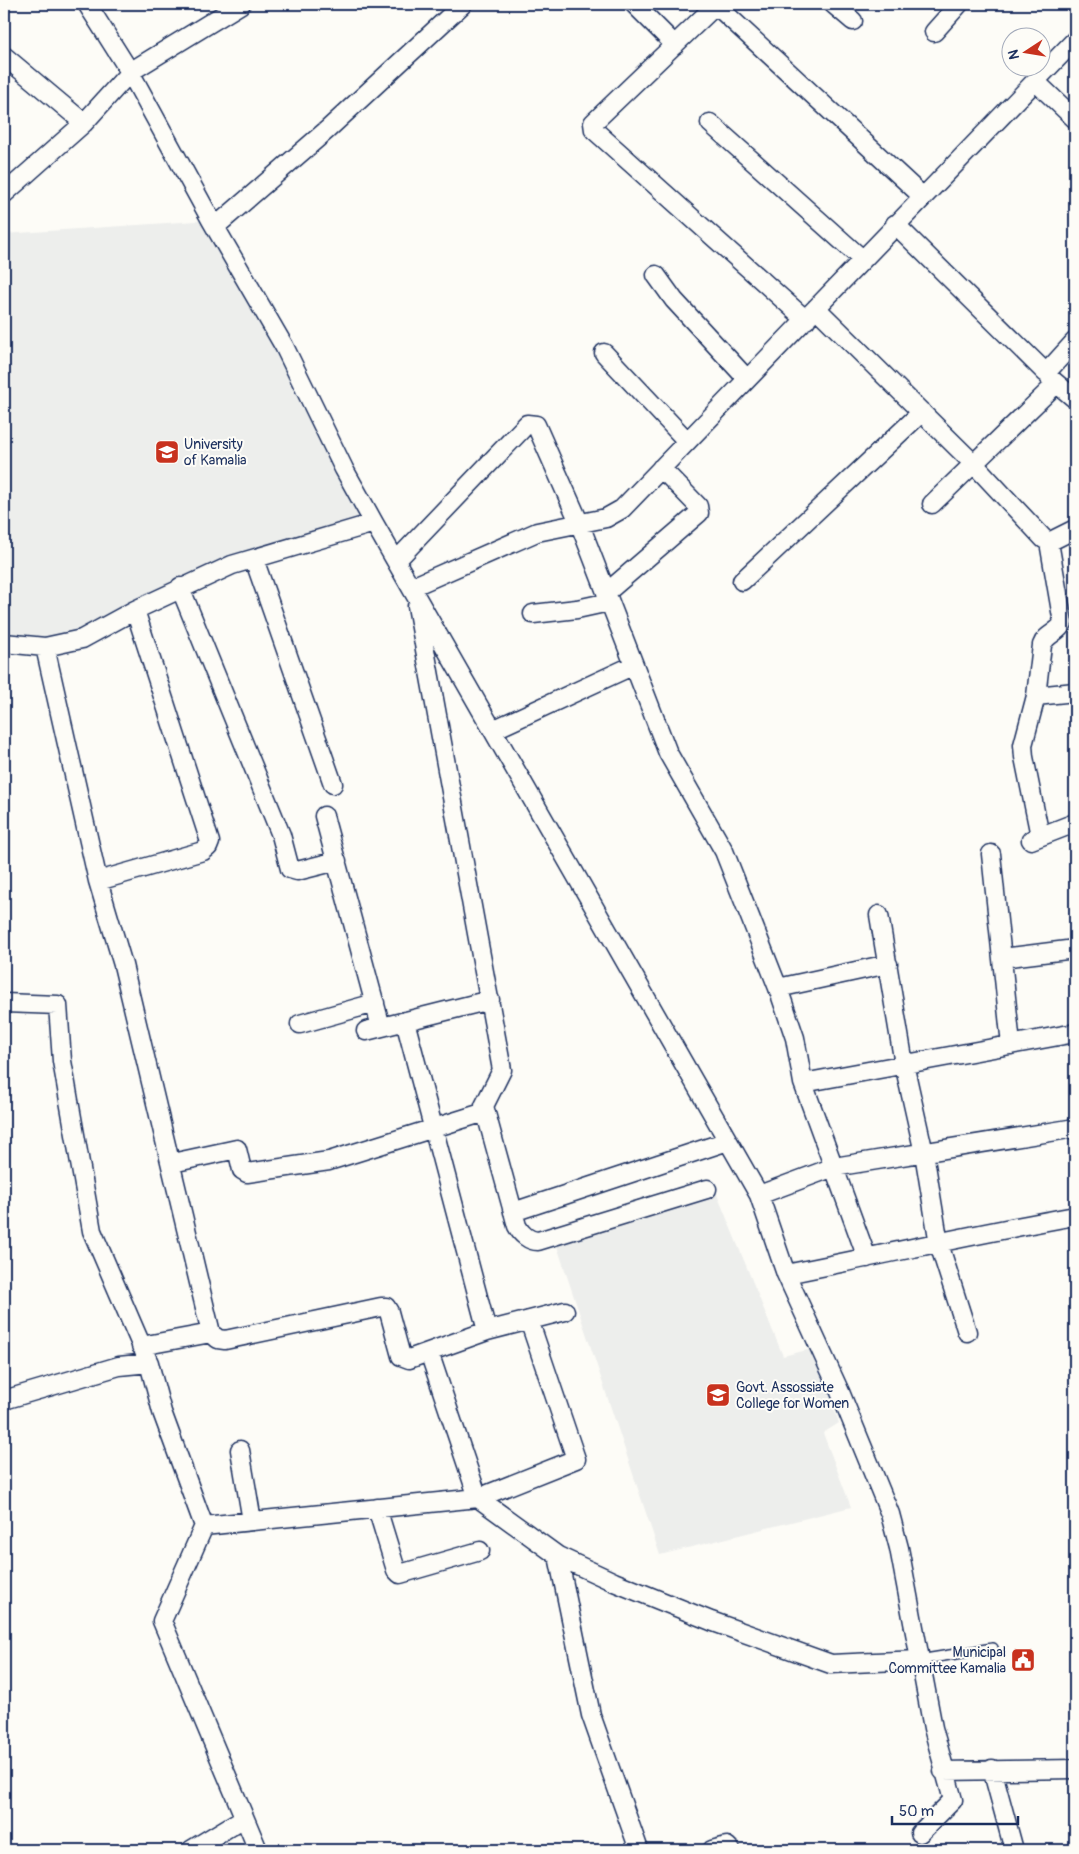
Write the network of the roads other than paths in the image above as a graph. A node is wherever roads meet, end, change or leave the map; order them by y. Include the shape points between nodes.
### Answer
1 (87, 4) edge
2 (241, 4) edge
3 (463, 4) edge
4 (634, 4) edge
5 (716, 4) edge
6 (834, 4) edge
7 (959, 4) edge
8 (853, 21) dead end
9 (934, 32) dead end
10 (1075, 40) edge
11 (675, 45) junction
12 (4, 56) edge
13 (130, 72) junction
14 (1035, 81) junction
15 (1075, 119) edge
16 (84, 123) junction
17 (710, 123) dead end
18 (4, 194) edge
19 (922, 196) junction
20 (895, 224) junction
21 (215, 227) junction
22 (862, 259) junction
23 (656, 275) dead end
24 (811, 314) junction
25 (1075, 341) edge
26 (604, 353) dead end
27 (748, 379) junction
28 (1051, 379) junction
29 (1075, 399) edge
30 (922, 412) junction
31 (687, 441) junction
32 (974, 464) junction
33 (661, 468) junction
34 (932, 504) dead end
35 (579, 522) junction
36 (374, 523) junction
37 (1075, 529) edge
38 (1049, 542) junction
39 (254, 559) junction
40 (396, 561) junction
41 (742, 581) dead end
42 (180, 588) junction
43 (413, 590) junction
44 (608, 597) junction
45 (135, 610) junction
46 (533, 614) dead end
47 (4, 643) edge
48 (45, 647) junction
49 (634, 665) junction
50 (1075, 692) edge
51 (1036, 696) junction
52 (493, 730) junction
53 (333, 784) dead end
54 (324, 816) dead end
55 (1075, 823) edge
56 (991, 854) dead end
57 (337, 861) junction
58 (98, 881) junction
59 (879, 915) dead end
60 (1075, 949) edge
61 (1002, 958) junction
62 (888, 964) junction
63 (778, 988) junction
64 (490, 1000) junction
65 (4, 1003) edge
66 (375, 1004) junction
67 (405, 1021) junction
68 (300, 1024) dead end
69 (1075, 1033) edge
70 (1011, 1044) junction
71 (904, 1064) junction
72 (804, 1083) junction
73 (486, 1112) junction
74 (433, 1128) junction
75 (1075, 1128) edge
76 (728, 1141) junction
77 (924, 1154) junction
78 (172, 1163) junction
79 (834, 1167) junction
80 (707, 1189) dead end
81 (759, 1195) junction
82 (513, 1212) junction
83 (1075, 1216) edge
84 (939, 1244) junction
85 (867, 1258) junction
86 (786, 1274) junction
87 (565, 1311) dead end
88 (528, 1320) junction
89 (487, 1330) junction
90 (968, 1332) dead end
91 (211, 1333) junction
92 (141, 1346) junction
93 (429, 1352) junction
94 (149, 1363) junction
95 (4, 1400) edge
96 (240, 1450) dead end
97 (478, 1498) junction
98 (377, 1508) junction
99 (252, 1521) junction
100 (204, 1526) junction
101 (480, 1550) dead end
102 (558, 1556) junction
103 (993, 1648) dead end
104 (919, 1660) junction
105 (992, 1769) junction
106 (1075, 1770) edge
107 (943, 1771) junction
108 (244, 1818) junction
109 (920, 1834) dead end
110 (190, 1850) edge
111 (258, 1850) edge
112 (639, 1850) edge
113 (712, 1850) edge
114 (731, 1850) edge
115 (1014, 1850) edge

1 - 13 street
2 - 13 street
3 - 21 street via 327,130
4 - 11 street
5 - 11 street
5 - 19 street
6 - 8 street
7 - 9 street
10 - 14 street
11 - 24 street via 594,123 594,130
12 - 16 street
13 - 16 street
13 - 21 street
14 - 15 street
14 - 19 street
16 - 18 street
17 - 22 street
19 - 20 street
20 - 22 street
20 - 28 street
21 - 36 street via 284,346
22 - 24 street
23 - 27 street via 674,300
24 - 27 street
24 - 30 street
25 - 28 street
26 - 31 street
27 - 31 street
28 - 29 street
28 - 32 street
30 - 32 street
30 - 41 street
31 - 33 street
32 - 34 street
32 - 38 street
33 - 35 street via 622,509 606,518
33 - 44 street via 698,506 699,513
35 - 40 street via 536,425 527,424
35 - 43 street via 522,538
35 - 44 street
36 - 39 street
36 - 40 street
37 - 38 street
38 - 51 street via 1063,623 1060,629 1045,638 1042,645
39 - 42 street
39 - 53 street
40 - 43 street
42 - 45 street
42 - 57 street via 281,834 290,869 297,871
43 - 52 street
43 - 64 street
44 - 46 street via 577,609
44 - 49 street
45 - 48 street via 82,639
45 - 58 street via 210,842 203,851
47 - 48 street
48 - 58 street
49 - 52 street
49 - 63 street via 668,753 724,850
50 - 51 street
51 - 55 street via 1024,751 1036,838
52 - 76 street
54 - 57 street
56 - 61 street
57 - 66 street
58 - 78 street via 124,965
59 - 62 street
60 - 61 street
61 - 70 street
62 - 63 street
62 - 71 street
63 - 72 street via 795,1038
64 - 67 street
64 - 73 street via 502,1070 484,1102
65 - 92 street via 58,1006 62,1061 92,1231
66 - 67 street via 374,1029
66 - 68 street
67 - 74 street
69 - 70 street
70 - 71 street
71 - 72 street
71 - 77 street
72 - 79 street
73 - 74 street
73 - 82 street
74 - 78 street via 329,1161 247,1172 242,1170 237,1149
74 - 89 street
75 - 77 street
76 - 81 street
76 - 82 street
77 - 79 street
77 - 84 street
78 - 91 street
79 - 81 street
79 - 85 street
80 - 82 street via 538,1241 521,1233
81 - 86 street
83 - 84 street
84 - 85 street
84 - 90 street
85 - 86 street
86 - 104 street via 840,1392 890,1514
87 - 88 street
88 - 89 street
88 - 97 street via 576,1459
89 - 93 street
91 - 92 street
91 - 93 street via 225,1340 381,1307 389,1312 404,1359
92 - 94 street
93 - 97 street
94 - 95 street via 119,1366
94 - 100 street via 162,1412
96 - 99 street
97 - 98 street
97 - 102 street
98 - 99 street
98 - 101 street via 400,1574
99 - 100 street
100 - 108 street via 162,1621
102 - 104 street via 710,1621 831,1664
102 - 112 street via 591,1715
103 - 104 lane
104 - 107 street
105 - 106 street
105 - 107 street
105 - 115 street
107 - 109 street via 953,1800
108 - 110 street
108 - 111 street
113 - 114 street via 727,1846

